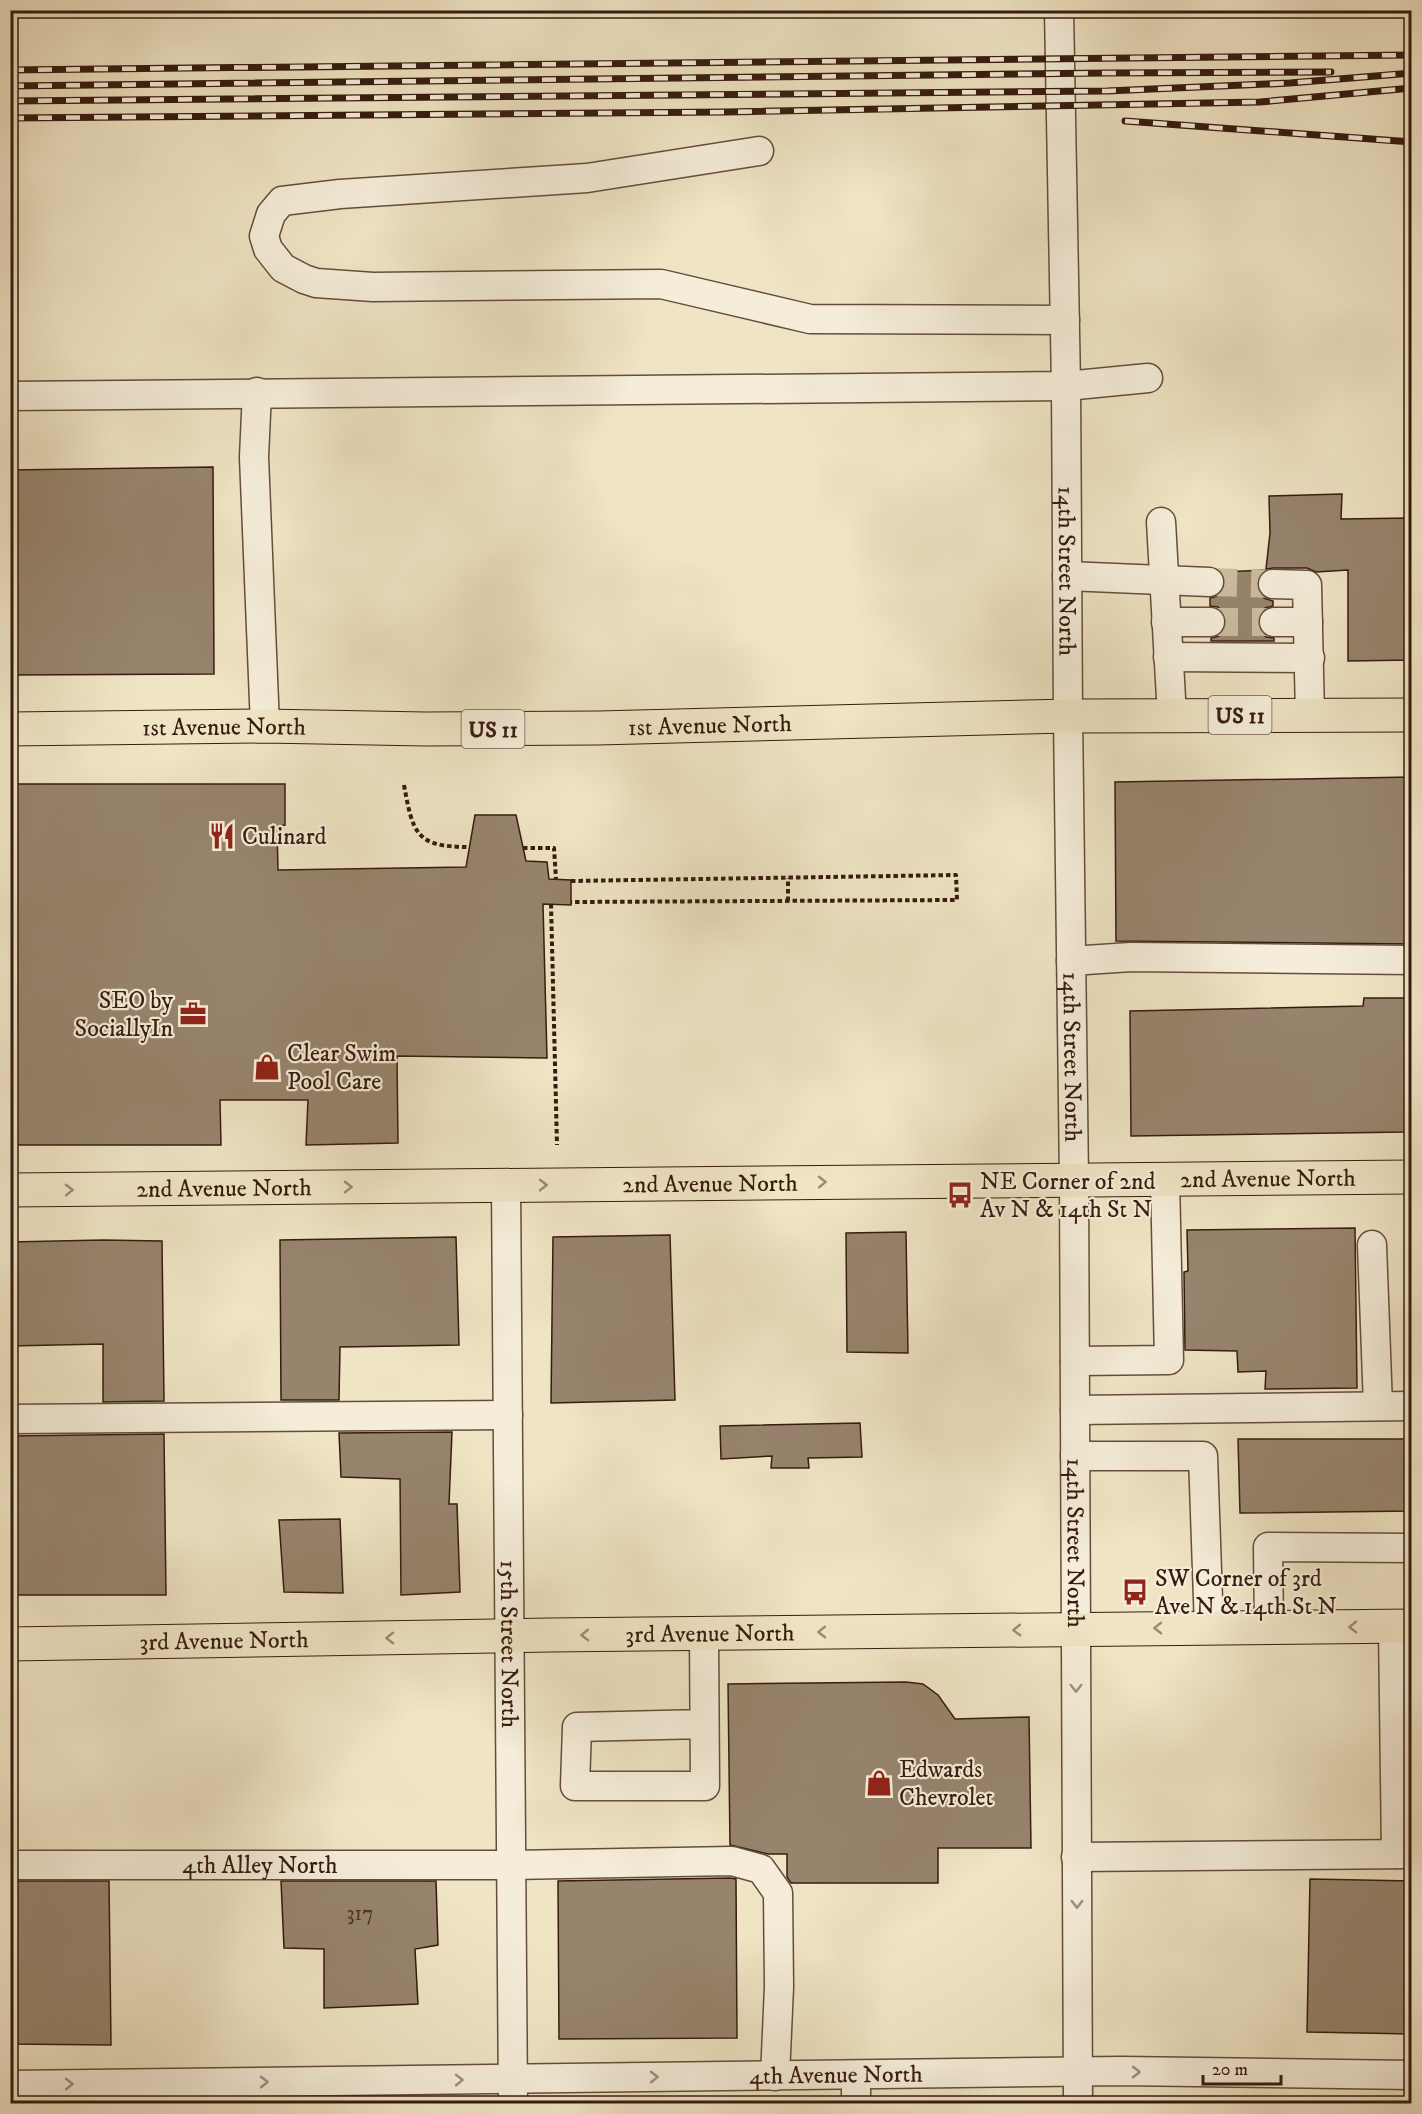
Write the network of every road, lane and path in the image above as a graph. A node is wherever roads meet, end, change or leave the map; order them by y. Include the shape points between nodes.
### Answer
1 (1059, 10) edge
2 (759, 151) dead end
3 (1065, 320) junction
4 (1148, 378) dead end
5 (1066, 386) junction
6 (257, 392) junction
7 (10, 396) edge
8 (1161, 522) dead end
9 (1067, 576) junction
10 (1163, 580) junction
11 (1209, 582) tunnel mouth
12 (1273, 584) tunnel mouth
13 (1166, 622) junction
14 (1210, 622) tunnel mouth
15 (1274, 622) tunnel mouth
16 (1308, 622) junction
17 (1168, 657) junction
18 (1310, 658) junction
19 (1310, 715) junction
20 (1412, 715) edge
21 (1068, 716) junction
22 (1172, 716) junction
23 (265, 726) junction
24 (10, 729) edge
25 (404, 785) dead end
26 (469, 847) dead end
27 (523, 848) dead end
28 (788, 878) junction
29 (556, 879) dead end
30 (571, 882) dead end
31 (788, 901) junction
32 (572, 902) dead end
33 (551, 904) dead end
34 (1412, 960) edge
35 (1071, 961) junction
36 (557, 1145) dead end
37 (1412, 1177) edge
38 (1165, 1179) junction
39 (1074, 1180) junction
40 (506, 1185) junction
41 (10, 1190) edge
42 (1372, 1245) dead end
43 (1075, 1361) junction
44 (1378, 1406) junction
45 (1412, 1406) edge
46 (1075, 1410) junction
47 (508, 1415) junction
48 (10, 1419) edge
49 (1075, 1456) junction
50 (1412, 1548) edge
51 (1402, 1626) edge
52 (1209, 1628) junction
53 (1269, 1628) junction
54 (1076, 1629) junction
55 (704, 1634) junction
56 (510, 1636) junction
57 (10, 1644) edge
58 (704, 1724) junction
59 (1404, 1854) edge
60 (1076, 1857) junction
61 (10, 1865) edge
62 (511, 1865) junction
63 (1078, 2073) junction
64 (856, 2075) junction
65 (1412, 2075) edge
66 (775, 2076) junction
67 (10, 2085) edge
68 (513, 2091) edge
69 (856, 2103) edge
70 (1078, 2103) edge

1 - 3 street, 14th Street North
2 - 3 street via 587,178 282,201 264,236 268,249 283,268 316,283 373,287 661,284 810,319
3 - 5 street, 14th Street North
4 - 5 street
5 - 6 street
5 - 9 street, 14th Street North
6 - 7 street
6 - 23 street via 254,457
8 - 10 street
9 - 10 street
9 - 21 street, 14th Street North
10 - 11 street
10 - 13 street
12 - 16 street via 1307,585
13 - 14 street
13 - 17 street
15 - 16 street
16 - 18 street
17 - 18 street
17 - 22 street
18 - 19 street
19 - 20 main road, 1st Avenue North / US 11
19 - 22 main road, 1st Avenue North / US 11
21 - 22 main road, 1st Avenue North / US 11
21 - 23 main road, 1st Avenue North / US 11 via 598,728
21 - 35 street, 14th Street North
23 - 24 main road, 1st Avenue North / US 11
25 - 26 path via 411,821 421,835 432,844
27 - 29 path via 554,848
28 - 30 path
28 - 31 path
28 - 31 path via 956,875 957,900
31 - 32 path
33 - 36 path
34 - 35 street via 1131,957
35 - 39 street, 14th Street North
37 - 38 main road, 2nd Avenue North
38 - 39 main road, 2nd Avenue North
38 - 43 street via 1169,1360
40 -> 39 main road, 2nd Avenue North
39 - 43 street, 14th Street North
41 -> 40 main road, 2nd Avenue North
40 - 47 street, 15th Street North
42 - 44 street
43 - 46 street, 14th Street North
44 - 45 street
44 - 46 street
46 - 49 street, 14th Street North
47 - 48 street
47 - 56 street, 15th Street North
49 - 52 street via 1203,1456
49 - 54 street, 14th Street North
50 - 53 street via 1268,1547
51 -> 53 main road, 3rd Avenue North
51 - 59 street
52 - 53 main road, 3rd Avenue North
52 -> 54 main road, 3rd Avenue North
54 -> 55 main road, 3rd Avenue North
54 -> 60 street, 14th Street North
55 -> 56 main road, 3rd Avenue North
55 - 58 street
56 -> 57 main road, 3rd Avenue North
56 - 62 street, 15th Street North
58 - 58 street via 705,1786 575,1786 577,1727
59 - 60 street
60 -> 63 street, 14th Street North
61 - 62 street, 4th Alley North
62 - 66 street, 4th Alley North via 732,1861 761,1869 778,1893
62 - 68 street, 15th Street North
63 - 64 street, 4th Avenue North
63 -> 65 street, 4th Avenue North
63 - 70 street, 14th Street North
64 - 66 street, 4th Avenue North
64 - 69 street
68 -> 66 street, 4th Avenue North
67 -> 68 street, 4th Avenue North

